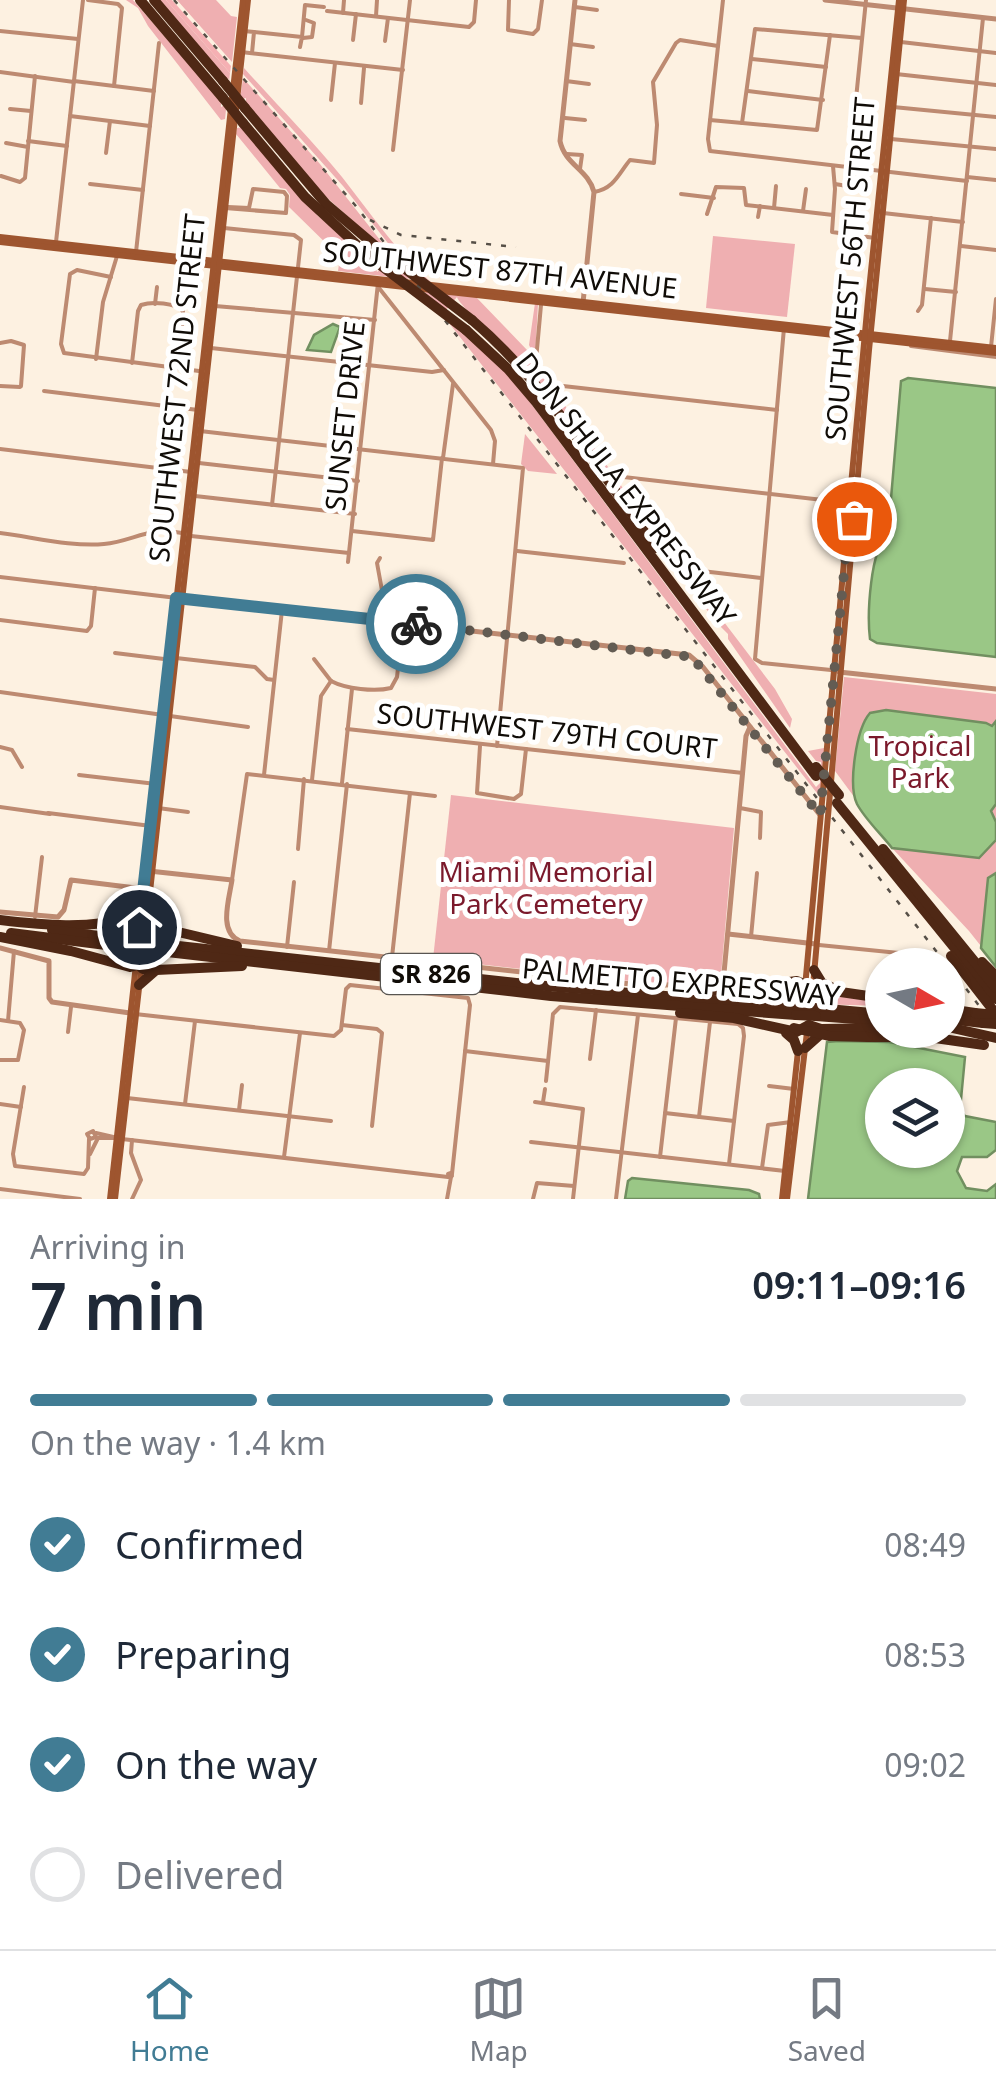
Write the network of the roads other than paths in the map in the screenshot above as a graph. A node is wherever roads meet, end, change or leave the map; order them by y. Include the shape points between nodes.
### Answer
1 (85, 0) edge
2 (138, 0) edge
3 (154, 0) edge
4 (344, 0) edge
5 (378, 0) edge
6 (410, 0) edge
7 (476, 0) edge
8 (509, 0) edge
9 (542, 0) edge
10 (723, 0) edge
11 (825, 0) edge
12 (833, 0) edge
13 (245, 1) edge
14 (866, 2) edge
15 (575, 4) edge
16 (901, 4) edge
17 (597, 10) dead end
18 (343, 13) junction
19 (356, 14) junction
20 (376, 16) junction
21 (388, 18) junction
22 (984, 18) junction
23 (996, 19) edge
24 (408, 20) junction
25 (243, 25) junction
26 (0, 31) edge
27 (254, 32) junction
28 (830, 34) junction
29 (302, 38) junction
30 (862, 38) junction
31 (78, 39) junction
32 (353, 40) dead end
33 (385, 41) dead end
34 (900, 42) junction
35 (159, 43) dead end
36 (719, 43) junction
37 (570, 44) junction
38 (300, 47) dead end
39 (593, 47) dead end
40 (980, 51) junction
41 (239, 52) junction
42 (996, 53) edge
43 (252, 54) junction
44 (750, 59) junction
45 (335, 63) junction
46 (365, 66) junction
47 (826, 67) junction
48 (402, 70) junction
49 (0, 72) edge
50 (894, 74) junction
51 (35, 76) junction
52 (566, 81) junction
53 (74, 82) junction
54 (976, 83) junction
55 (589, 84) dead end
56 (996, 85) edge
57 (114, 86) junction
58 (154, 91) junction
59 (746, 91) junction
60 (331, 100) dead end
61 (823, 100) junction
62 (361, 103) dead end
63 (893, 107) junction
64 (10, 108) dead end
65 (32, 111) junction
66 (974, 115) junction
67 (70, 116) junction
68 (996, 117) edge
69 (562, 118) junction
70 (585, 120) dead end
71 (710, 120) junction
72 (110, 121) junction
73 (742, 124) junction
74 (150, 126) junction
75 (887, 139) junction
76 (6, 143) dead end
77 (28, 144) junction
78 (66, 146) junction
79 (970, 147) junction
80 (996, 148) edge
81 (393, 150) dead end
82 (106, 153) dead end
83 (564, 155) junction
84 (833, 166) junction
85 (848, 168) junction
86 (580, 169) junction
87 (884, 172) junction
88 (1, 176) edge
89 (967, 179) junction
90 (996, 180) edge
91 (90, 184) dead end
92 (835, 184) junction
93 (776, 186) dead end
94 (853, 186) dead end
95 (224, 187) junction
96 (806, 189) dead end
97 (143, 190) junction
98 (594, 192) junction
99 (681, 194) dead end
100 (714, 198) junction
101 (250, 204) junction
102 (760, 206) junction
103 (225, 207) junction
104 (774, 208) junction
105 (258, 210) junction
106 (804, 211) junction
107 (880, 213) junction
108 (707, 214) dead end
109 (832, 214) junction
110 (221, 217) junction
111 (758, 218) dead end
112 (931, 218) junction
113 (963, 222) junction
114 (223, 228) junction
115 (875, 238) junction
116 (0, 239) edge
117 (55, 245) junction
118 (960, 246) junction
119 (996, 250) edge
120 (136, 252) junction
121 (375, 254) junction
122 (116, 256) junction
123 (168, 258) junction
124 (216, 265) junction
125 (297, 274) junction
126 (111, 277) junction
127 (157, 286) dead end
128 (381, 286) junction
129 (924, 289) junction
130 (956, 292) junction
131 (542, 298) junction
132 (996, 300) edge
133 (583, 303) junction
134 (155, 304) junction
135 (214, 306) junction
136 (918, 310) dead end
137 (292, 314) junction
138 (375, 320) junction
139 (785, 325) junction
140 (205, 333) junction
141 (867, 334) junction
142 (913, 340) junction
143 (0, 344) edge
144 (950, 345) junction
145 (209, 348) junction
146 (994, 351) edge
147 (288, 356) junction
148 (96, 359) junction
149 (132, 363) junction
150 (370, 365) junction
151 (179, 368) junction
152 (444, 370) junction
153 (204, 372) junction
154 (454, 383) junction
155 (0, 386) edge
156 (21, 386) junction
157 (27, 390) dead end
158 (44, 391) dead end
159 (200, 410) junction
160 (777, 410) junction
161 (197, 431) junction
162 (280, 440) junction
163 (0, 449) edge
164 (361, 449) junction
165 (443, 458) junction
166 (493, 464) junction
167 (193, 467) junction
168 (275, 472) junction
169 (615, 476) dead end
170 (358, 481) junction
171 (769, 494) junction
172 (190, 495) junction
173 (853, 503) junction
174 (272, 504) junction
175 (355, 514) junction
176 (352, 531) junction
177 (0, 533) edge
178 (186, 534) junction
179 (517, 550) junction
180 (349, 554) junction
181 (380, 558) dead end
182 (348, 562) dead end
183 (624, 563) dead end
184 (685, 570) dead end
185 (0, 577) edge
186 (761, 578) junction
187 (95, 588) junction
188 (179, 599) junction
189 (282, 609) junction
190 (0, 620) edge
191 (378, 620) junction
192 (402, 623) junction
193 (508, 634) junction
194 (115, 653) dead end
195 (170, 659) junction
196 (314, 659) dead end
197 (838, 672) junction
198 (274, 680) junction
199 (331, 681) junction
200 (352, 687) junction
201 (996, 690) edge
202 (0, 692) edge
203 (166, 715) junction
204 (248, 727) dead end
205 (750, 727) junction
206 (347, 729) junction
207 (480, 744) junction
208 (0, 746) edge
209 (497, 746) junction
210 (526, 749) junction
211 (22, 767) dead end
212 (79, 774) dead end
213 (743, 774) junction
214 (264, 775) junction
215 (304, 780) junction
216 (312, 780) junction
217 (156, 784) junction
218 (344, 784) junction
219 (410, 793) junction
220 (435, 796) dead end
221 (838, 799) junction
222 (0, 806) edge
223 (158, 808) junction
224 (740, 808) junction
225 (188, 812) dead end
226 (824, 816) junction
227 (154, 826) junction
228 (760, 838) dead end
229 (298, 849) dead end
230 (42, 857) dead end
231 (149, 871) junction
232 (756, 873) dead end
233 (232, 880) junction
234 (294, 882) dead end
235 (106, 884) junction
236 (104, 896) dead end
237 (146, 897) junction
238 (922, 909) junction
239 (0, 912) edge
240 (36, 917) junction
241 (126, 918) junction
242 (942, 923) junction
243 (143, 925) junction
244 (0, 928) edge
245 (168, 929) junction
246 (728, 934) junction
247 (751, 936) junction
248 (813, 944) junction
249 (151, 946) junction
250 (0, 948) edge
251 (865, 949) edge
252 (14, 950) junction
253 (284, 952) junction
254 (329, 952) junction
255 (393, 957) junction
256 (119, 964) junction
257 (138, 965) junction
258 (308, 968) junction
259 (811, 969) junction
260 (156, 970) junction
261 (996, 976) edge
262 (792, 981) junction
263 (136, 984) junction
264 (809, 986) junction
265 (996, 988) edge
266 (581, 990) junction
267 (835, 990) junction
268 (865, 995) edge
269 (551, 996) junction
270 (996, 1000) edge
271 (72, 1005) junction
272 (596, 1010) junction
273 (965, 1012) edge
274 (133, 1013) junction
275 (638, 1014) junction
276 (996, 1014) edge
277 (712, 1015) junction
278 (865, 1017) edge
279 (676, 1018) junction
280 (806, 1018) junction
281 (0, 1020) edge
282 (8, 1021) junction
283 (195, 1021) junction
284 (865, 1021) edge
285 (965, 1021) edge
286 (342, 1025) junction
287 (782, 1029) junction
288 (833, 1029) junction
289 (68, 1032) dead end
290 (300, 1032) junction
291 (965, 1032) edge
292 (965, 1036) edge
293 (993, 1039) edge
294 (801, 1049) junction
295 (465, 1051) junction
296 (590, 1059) dead end
297 (0, 1060) edge
298 (548, 1060) junction
299 (546, 1081) dead end
300 (242, 1085) dead end
301 (769, 1086) dead end
302 (24, 1088) dead end
303 (545, 1089) dead end
304 (797, 1090) junction
305 (124, 1098) junction
306 (536, 1102) dead end
307 (543, 1102) junction
308 (0, 1104) edge
309 (186, 1104) junction
310 (21, 1107) junction
311 (239, 1110) junction
312 (664, 1113) junction
313 (289, 1116) junction
314 (699, 1117) junction
315 (331, 1121) dead end
316 (734, 1121) junction
317 (793, 1122) junction
318 (372, 1126) dead end
319 (118, 1127) junction
320 (104, 1135) junction
321 (94, 1137) junction
322 (119, 1139) junction
323 (132, 1140) junction
324 (531, 1142) dead end
325 (579, 1148) junction
326 (622, 1152) junction
327 (284, 1157) junction
328 (660, 1157) junction
329 (729, 1164) junction
330 (762, 1168) junction
331 (788, 1171) junction
332 (449, 1175) junction
333 (574, 1186) junction
334 (0, 1189) edge
335 (80, 1199) edge
336 (111, 1199) edge
337 (132, 1199) edge
338 (447, 1199) edge
339 (533, 1199) edge
340 (573, 1199) edge
341 (616, 1199) edge
342 (784, 1199) edge

1 - 31 street
1 - 57 street via 121,5
2 - 121 highway, DON SHULA EXPRESSWAY, bridge via 312,204
3 - 121 highway, DON SHULA EXPRESSWAY, bridge
4 - 18 street
5 - 20 street
6 - 24 street
7 - 24 street via 472,26
8 - 9 street via 508,30 537,32
10 - 36 street
11 - 12 street
12 - 14 street
13 - 25 main road, SOUTHWEST 72ND STREET
14 - 16 street
14 - 30 street
15 - 17 street
15 - 37 street
16 - 22 street
16 - 34 main road, SOUTHWEST 56TH STREET
16 - 50 main road, SOUTHWEST 56TH STREET
18 - 19 street
18 - 29 street via 305,6
19 - 20 street
19 - 32 street
20 - 21 street
21 - 24 street
21 - 33 street
22 - 23 street
22 - 40 street
24 - 48 street
25 - 27 street
25 - 41 main road, SOUTHWEST 72ND STREET
26 - 31 street
27 - 29 street
27 - 43 street
28 - 30 street
28 - 44 street via 756,28
28 - 47 street
29 - 38 street
30 - 85 street
31 - 53 street
34 - 40 street
34 - 50 main road, SOUTHWEST 56TH STREET
35 - 58 street
36 - 71 street
36 - 98 street via 680,40 653,82 654,163 629,161 624,174
37 - 39 street
37 - 52 street
40 - 42 street
40 - 54 street
41 - 43 street
41 - 95 main road, SOUTHWEST 72ND STREET
43 - 45 street
44 - 47 street
44 - 59 street
45 - 46 street
45 - 60 street
46 - 48 street
46 - 62 street
47 - 61 street
48 - 81 street
49 - 51 street
50 - 54 street
50 - 63 main road, SOUTHWEST 56TH STREET
50 - 75 main road, SOUTHWEST 56TH STREET
51 - 53 street
51 - 65 street
52 - 55 street
52 - 69 street
53 - 57 street
53 - 67 street
54 - 56 street
54 - 66 street
57 - 58 street
58 - 74 street
59 - 61 street
59 - 73 street
61 - 73 street via 818,129
63 - 66 street
63 - 75 main road, SOUTHWEST 56TH STREET
64 - 65 street
65 - 77 street
66 - 68 street
66 - 79 street
67 - 72 street
67 - 78 street
69 - 70 street
69 - 83 street
71 - 73 street
71 - 84 street via 709,150
72 - 74 street
72 - 82 street
74 - 97 street
75 - 79 street
75 - 87 main road, SOUTHWEST 56TH STREET
76 - 77 street
77 - 78 street
77 - 88 street via 25,179
78 - 117 street
79 - 80 street
79 - 89 street
83 - 86 street
83 - 86 street via 581,154
84 - 85 street
84 - 92 street
85 - 87 street
86 - 98 street
87 - 89 street
87 - 107 main road, SOUTHWEST 56TH STREET
89 - 90 street
89 - 113 street
91 - 97 street
92 - 94 street
92 - 109 street
93 - 104 street
95 - 103 main road, SOUTHWEST 72ND STREET
95 - 110 main road, SOUTHWEST 72ND STREET
96 - 106 street
97 - 120 street
98 - 133 street
99 - 100 street
100 - 102 street via 717,185 744,189 744,204
100 - 108 street
101 - 103 street
101 - 105 street
101 - 105 street via 254,189 286,193 286,212
102 - 104 street
102 - 111 street
103 - 105 street
103 - 110 main road, SOUTHWEST 72ND STREET
104 - 106 street
106 - 109 street
107 - 112 street
107 - 115 main road, SOUTHWEST 56TH STREET
107 - 141 main road, SOUTHWEST 56TH STREET
109 - 115 street via 832,232
110 - 114 main road, SOUTHWEST 72ND STREET
110 - 124 main road, SOUTHWEST 72ND STREET
112 - 113 street
112 - 129 street
113 - 118 street
114 - 124 main road, SOUTHWEST 72ND STREET
114 - 125 street via 300,238
115 - 141 main road, SOUTHWEST 56TH STREET
116 - 117 main road, SOUTHWEST 87TH AVENUE
117 - 122 main road, SOUTHWEST 87TH AVENUE
118 - 119 street
118 - 130 street
120 - 122 main road, SOUTHWEST 87TH AVENUE
120 - 123 main road, SOUTHWEST 87TH AVENUE
121 - 221 highway, DON SHULA EXPRESSWAY, bridge via 516,362
122 - 123 main road, SOUTHWEST 87TH AVENUE
122 - 126 street
123 - 124 main road, SOUTHWEST 87TH AVENUE
124 - 125 main road, SOUTHWEST 87TH AVENUE
124 - 135 main road, SOUTHWEST 72ND STREET
124 - 140 main road, SOUTHWEST 72ND STREET
125 - 128 main road, SOUTHWEST 87TH AVENUE
125 - 137 street
126 - 148 street
126 - 148 street via 70,274 61,344 64,353
127 - 134 street
128 - 131 main road, SOUTHWEST 87TH AVENUE
128 - 138 street, SUNSET DRIVE
128 - 152 street
129 - 130 street
129 - 136 street
130 - 144 street
131 - 133 main road, SOUTHWEST 87TH AVENUE
131 - 160 street via 536,360 558,386
132 - 146 street
133 - 139 main road, SOUTHWEST 87TH AVENUE
134 - 149 street via 140,306
134 - 151 street via 182,310
135 - 137 street
135 - 145 main road, SOUTHWEST 72ND STREET
137 - 138 street
137 - 147 street
138 - 150 street, SUNSET DRIVE
139 - 141 main road, SOUTHWEST 87TH AVENUE
139 - 160 street
140 - 145 main road
140 - 153 main road, SOUTHWEST 72ND STREET
141 - 142 main road, SOUTHWEST 87TH AVENUE
141 - 173 main road, SOUTHWEST 56TH STREET
142 - 144 main road, SOUTHWEST 87TH AVENUE
142 - 146 street, SOUTHWEST 87TH AVENUE via 913,347
143 - 156 street via 24,346
144 - 146 main road, SOUTHWEST 87TH AVENUE
145 - 147 street
145 - 153 main road, SOUTHWEST 72ND STREET
147 - 150 street
147 - 162 street
148 - 149 street
149 - 151 street
150 - 152 street
150 - 164 street, SUNSET DRIVE
151 - 153 street
152 - 154 street
153 - 159 main road, SOUTHWEST 72ND STREET
154 - 165 street
154 - 166 street via 493,435
155 - 156 street
156 - 157 street
158 - 159 street
159 - 161 main road, SOUTHWEST 72ND STREET
160 - 171 street
161 - 162 street
161 - 167 main road, SOUTHWEST 72ND STREET
162 - 164 street
162 - 168 street
163 - 167 street
164 - 165 street
164 - 170 street, SUNSET DRIVE
165 - 166 street
165 - 176 street via 433,540
166 - 179 street via 524,470
167 - 168 street
167 - 172 main road, SOUTHWEST 72ND STREET
168 - 170 street
168 - 174 street
169 - 171 street
170 - 175 street, SUNSET DRIVE
171 - 173 street
171 - 186 street
172 - 174 street
172 - 178 main road, SOUTHWEST 72ND STREET
173 - 197 main road, SOUTHWEST 56TH STREET
174 - 175 street
175 - 176 street, SUNSET DRIVE
176 - 180 street, SUNSET DRIVE
177 - 178 street via 93,544 148,531
178 - 180 street
178 - 188 main road, SOUTHWEST 72ND STREET
179 - 183 street
179 - 193 street
180 - 182 street, SUNSET DRIVE
181 - 191 street
184 - 186 street
185 - 187 street
186 - 197 street via 756,661
187 - 188 street
187 - 190 street via 88,630
188 - 189 street
188 - 195 main road, SOUTHWEST 72ND STREET
189 - 191 street
189 - 198 street
191 - 192 street
192 - 193 street
192 - 200 street via 394,685
193 - 205 street via 692,657
193 - 209 street
194 - 195 street
195 - 198 street via 254,667
195 - 203 main road, SOUTHWEST 72ND STREET
196 - 199 street
197 - 201 street
197 - 226 main road, SOUTHWEST 56TH STREET
198 - 214 street
199 - 200 street
199 - 216 street via 321,696
200 - 206 street
202 - 203 street
203 - 204 street
203 - 217 main road, SOUTHWEST 72ND STREET
203 - 223 main road, SOUTHWEST 72ND STREET
205 - 213 street
205 - 226 street
206 - 207 street, SOUTHWEST 79TH COURT
206 - 218 street
207 - 209 street, SOUTHWEST 79TH COURT
207 - 210 street via 477,794 512,799 521,795
208 - 211 street via 11,749
209 - 210 street, SOUTHWEST 79TH COURT
210 - 213 street, SOUTHWEST 79TH COURT
212 - 217 street
213 - 224 street
214 - 215 street
214 - 233 street via 249,774
215 - 216 street
215 - 229 street
216 - 218 street
217 - 227 main road, SOUTHWEST 72ND STREET
218 - 219 street
218 - 254 street
219 - 220 street
219 - 255 street
221 - 238 highway, DON SHULA EXPRESSWAY
221 - 242 highway, DON SHULA EXPRESSWAY
222 - 227 street
223 - 225 street
223 - 227 main road, SOUTHWEST 72ND STREET
224 - 228 street via 761,812
224 - 246 street
226 - 248 main road, SOUTHWEST 56TH STREET
227 - 231 main road, SOUTHWEST 72ND STREET
230 - 240 street
231 - 233 street
231 - 237 main road, SOUTHWEST 72ND STREET
232 - 247 street
233 - 253 street via 232,938
234 - 253 street
235 - 236 street
235 - 237 street
235 - 240 street via 69,881 63,912
237 - 241 highway
237 - 243 main road, SOUTHWEST 72ND STREET
237 - 245 highway via 156,923
238 - 270 highway, DON SHULA EXPRESSWAY
238 - 276 highway
239 - 240 street
241 - 243 highway
241 - 244 highway
242 - 261 highway
242 - 265 highway, DON SHULA EXPRESSWAY
243 - 245 highway
243 - 257 main road, SOUTHWEST 72ND STREET
244 - 249 highway, PALMETTO EXPRESSWAY / SR 826, bridge
244 - 256 highway
245 - 253 highway
246 - 247 street
246 - 255 street via 721,980 660,987
247 - 248 street
248 - 251 street
248 - 259 main road, SOUTHWEST 56TH STREET
249 - 253 highway, PALMETTO EXPRESSWAY / SR 826
249 - 258 highway, PALMETTO EXPRESSWAY / SR 826
250 - 252 street
252 - 271 street via 50,962 48,998
252 - 282 street
253 - 254 street
253 - 266 highway, PALMETTO EXPRESSWAY / SR 826
254 - 255 street
256 - 257 highway
256 - 263 highway
257 - 260 highway
257 - 263 main road, SOUTHWEST 72ND STREET
258 - 260 highway
258 - 269 highway, PALMETTO EXPRESSWAY / SR 826
259 - 262 highway
259 - 264 main road, SOUTHWEST 56TH STREET
259 - 267 highway
260 - 263 highway
262 - 264 highway
262 - 266 highway via 700,992
263 - 274 main road, SOUTHWEST 72ND STREET
264 - 267 highway
264 - 280 main road, SOUTHWEST 56TH STREET
266 - 280 highway, PALMETTO EXPRESSWAY / SR 826
267 - 268 highway
269 - 277 highway, PALMETTO EXPRESSWAY / SR 826
269 - 287 highway
271 - 274 street
271 - 289 street
272 - 275 street
272 - 296 street
272 - 298 street via 556,1008
273 - 276 highway, bridge
274 - 283 street
274 - 305 main road, SOUTHWEST 72ND STREET
275 - 279 street
275 - 326 street
277 - 279 street
277 - 280 highway, PALMETTO EXPRESSWAY
277 - 314 street
277 - 316 street via 743,1028
278 - 280 highway, PALMETTO EXPRESSWAY / SR 826
279 - 312 street
280 - 287 highway
280 - 288 highway
280 - 293 highway, bridge via 829,1036
280 - 294 main road, SOUTHWEST 56TH STREET
281 - 282 street
282 - 297 street via 24,1027 18,1060
283 - 290 street
283 - 309 street
284 - 288 highway
285 - 293 highway, bridge via 983,1023
286 - 290 street via 339,1034
286 - 295 street via 348,987 467,998
286 - 318 street via 381,1032
287 - 294 highway
288 - 294 highway
290 - 313 street
291 - 293 highway
292 - 293 highway
294 - 304 main road, SOUTHWEST 56TH STREET
295 - 298 street
295 - 332 street
298 - 299 street
300 - 311 street
301 - 304 street
302 - 310 street
303 - 307 street
304 - 317 main road, SOUTHWEST 56TH STREET
305 - 309 street
305 - 319 main road, SOUTHWEST 72ND STREET
305 - 322 main road, SOUTHWEST 72ND STREET
306 - 307 street
307 - 325 street via 582,1108
308 - 310 street
309 - 311 street
310 - 321 street via 16,1166 83,1175
311 - 313 street
312 - 314 street
312 - 328 street
313 - 315 street
313 - 327 street
314 - 316 street
316 - 329 street
317 - 330 street via 769,1123
317 - 331 main road, SOUTHWEST 56TH STREET
319 - 320 street
319 - 322 main road, SOUTHWEST 72ND STREET
320 - 321 street
320 - 322 street
321 - 322 street
322 - 323 street
322 - 336 main road, SOUTHWEST 72ND STREET
323 - 327 street
323 - 337 street via 141,1180
324 - 325 street
325 - 326 street
325 - 333 street
326 - 328 street
326 - 341 street
327 - 332 street
328 - 329 street
329 - 330 street
330 - 331 street
331 - 342 main road, SOUTHWEST 56TH STREET
332 - 338 street
333 - 339 street via 535,1184
333 - 340 street
334 - 335 street

